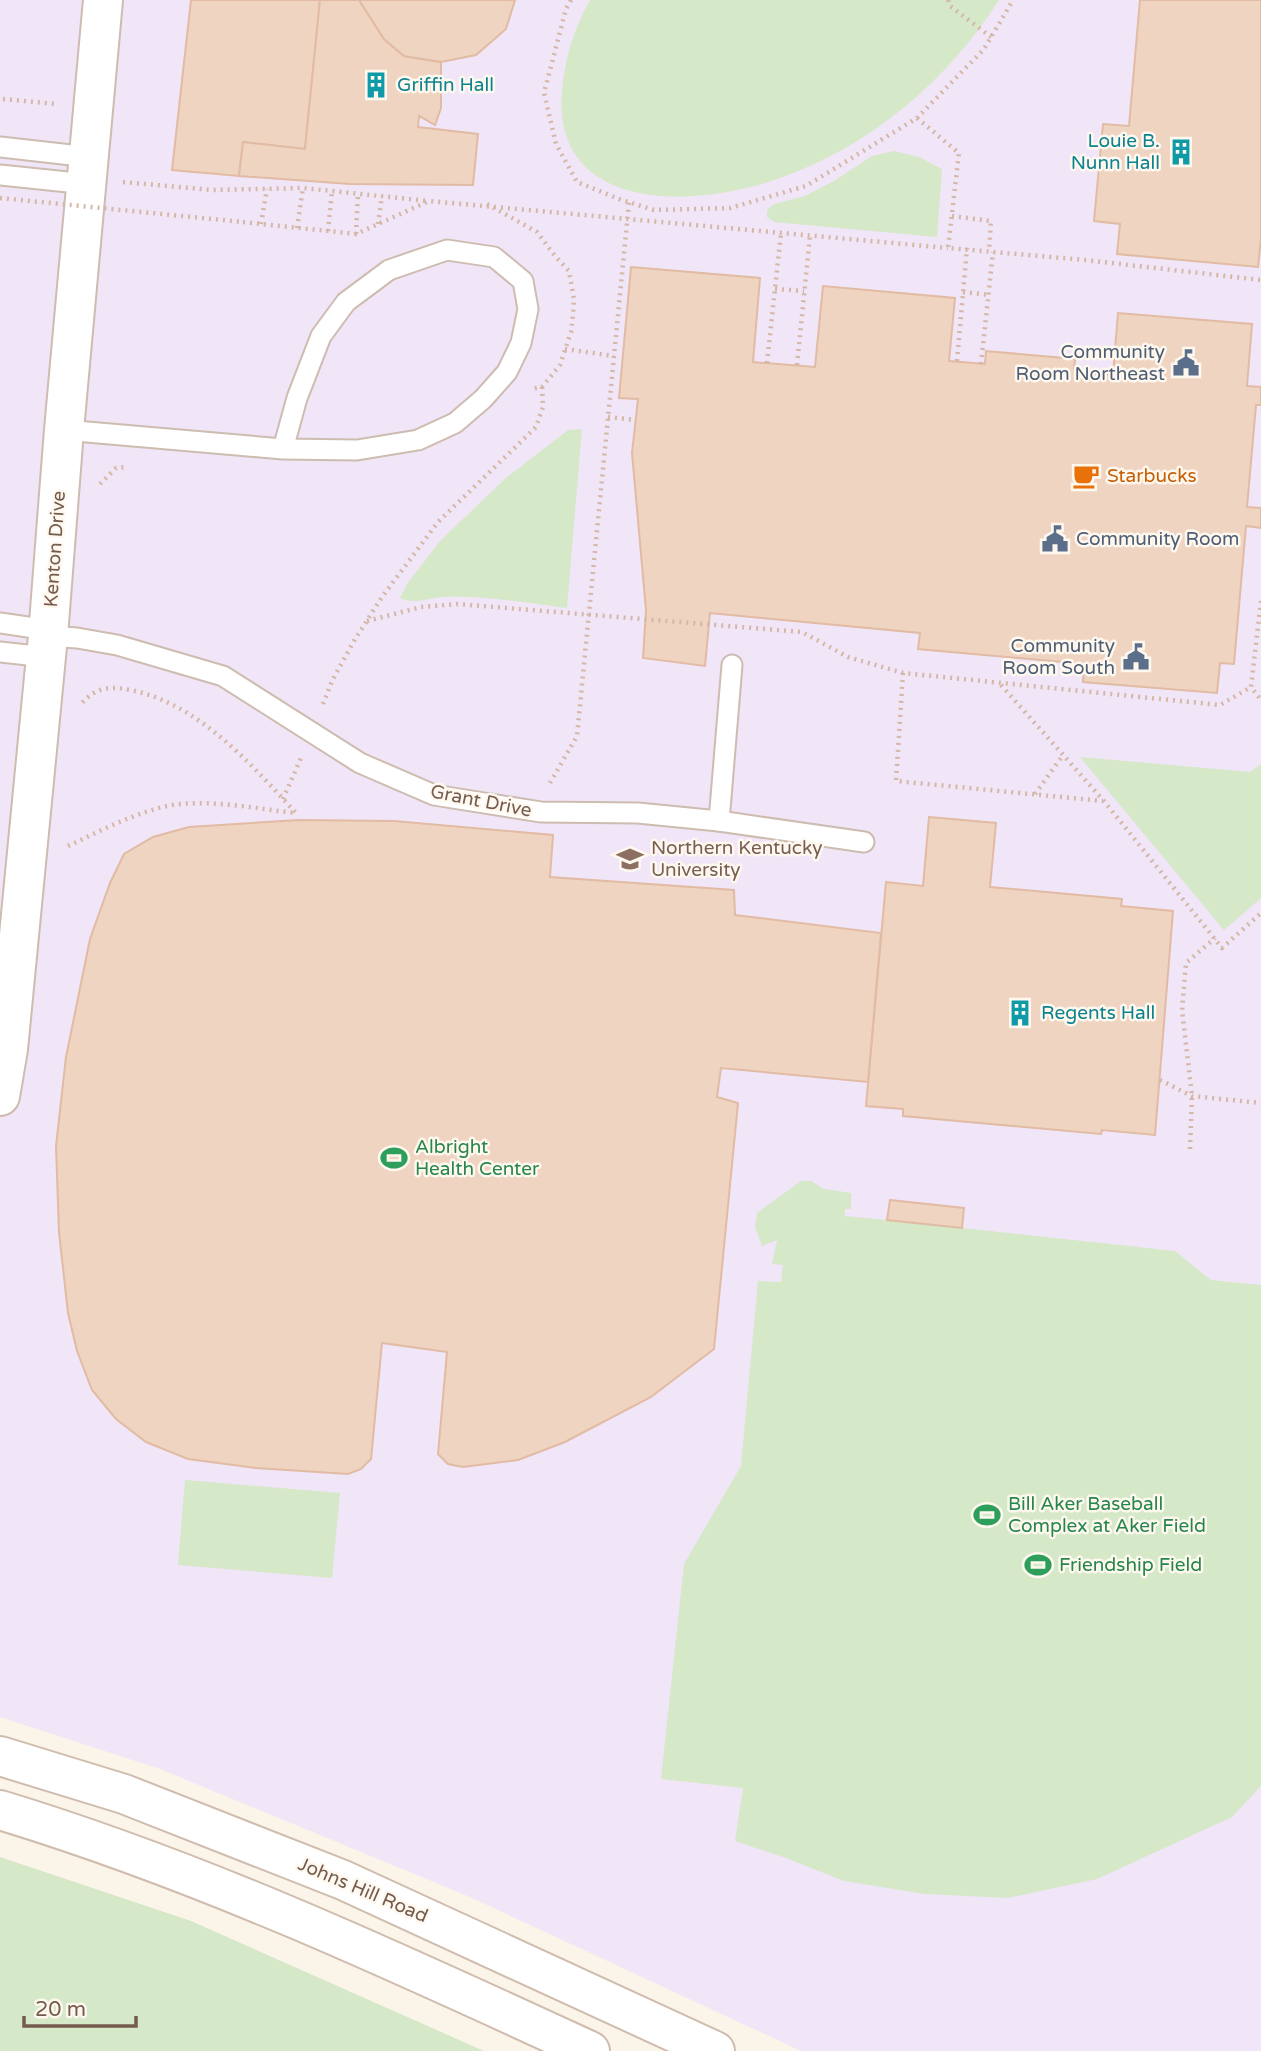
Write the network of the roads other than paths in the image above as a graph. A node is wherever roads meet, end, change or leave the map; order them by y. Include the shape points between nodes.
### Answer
1 (103, 0) edge
2 (0, 147) edge
3 (98, 174) junction
4 (0, 175) edge
5 (64, 430) junction
6 (283, 449) junction
7 (0, 623) edge
8 (47, 641) junction
9 (0, 652) edge
10 (732, 665) dead end
11 (719, 821) junction
12 (864, 842) dead end
13 (4, 1049) edge
14 (0, 1096) edge
15 (0, 1756) edge
16 (0, 1810) edge
17 (590, 2051) edge
18 (715, 2051) edge

1 - 3 main road, Kenton Drive
2 - 3 lane
3 - 4 lane
3 - 5 main road, Kenton Drive
5 - 6 lane
5 - 8 main road, Kenton Drive
6 - 6 lane via 356,450 418,439 455,423 507,372 528,309 523,281 494,257 447,250 389,270 345,302 321,336
7 - 8 lane
8 - 9 lane
8 - 11 lane, Grant Drive via 78,638 117,645 223,676 360,763 434,795 541,812 638,813
8 - 13 main road, Kenton Drive
10 - 11 lane
11 - 12 lane, Grant Drive
13 - 14 main road, Kenton Drive
15 - 18 main road, Johns Hill Road via 124,1794 343,1880
16 - 17 main road via 307,1923

